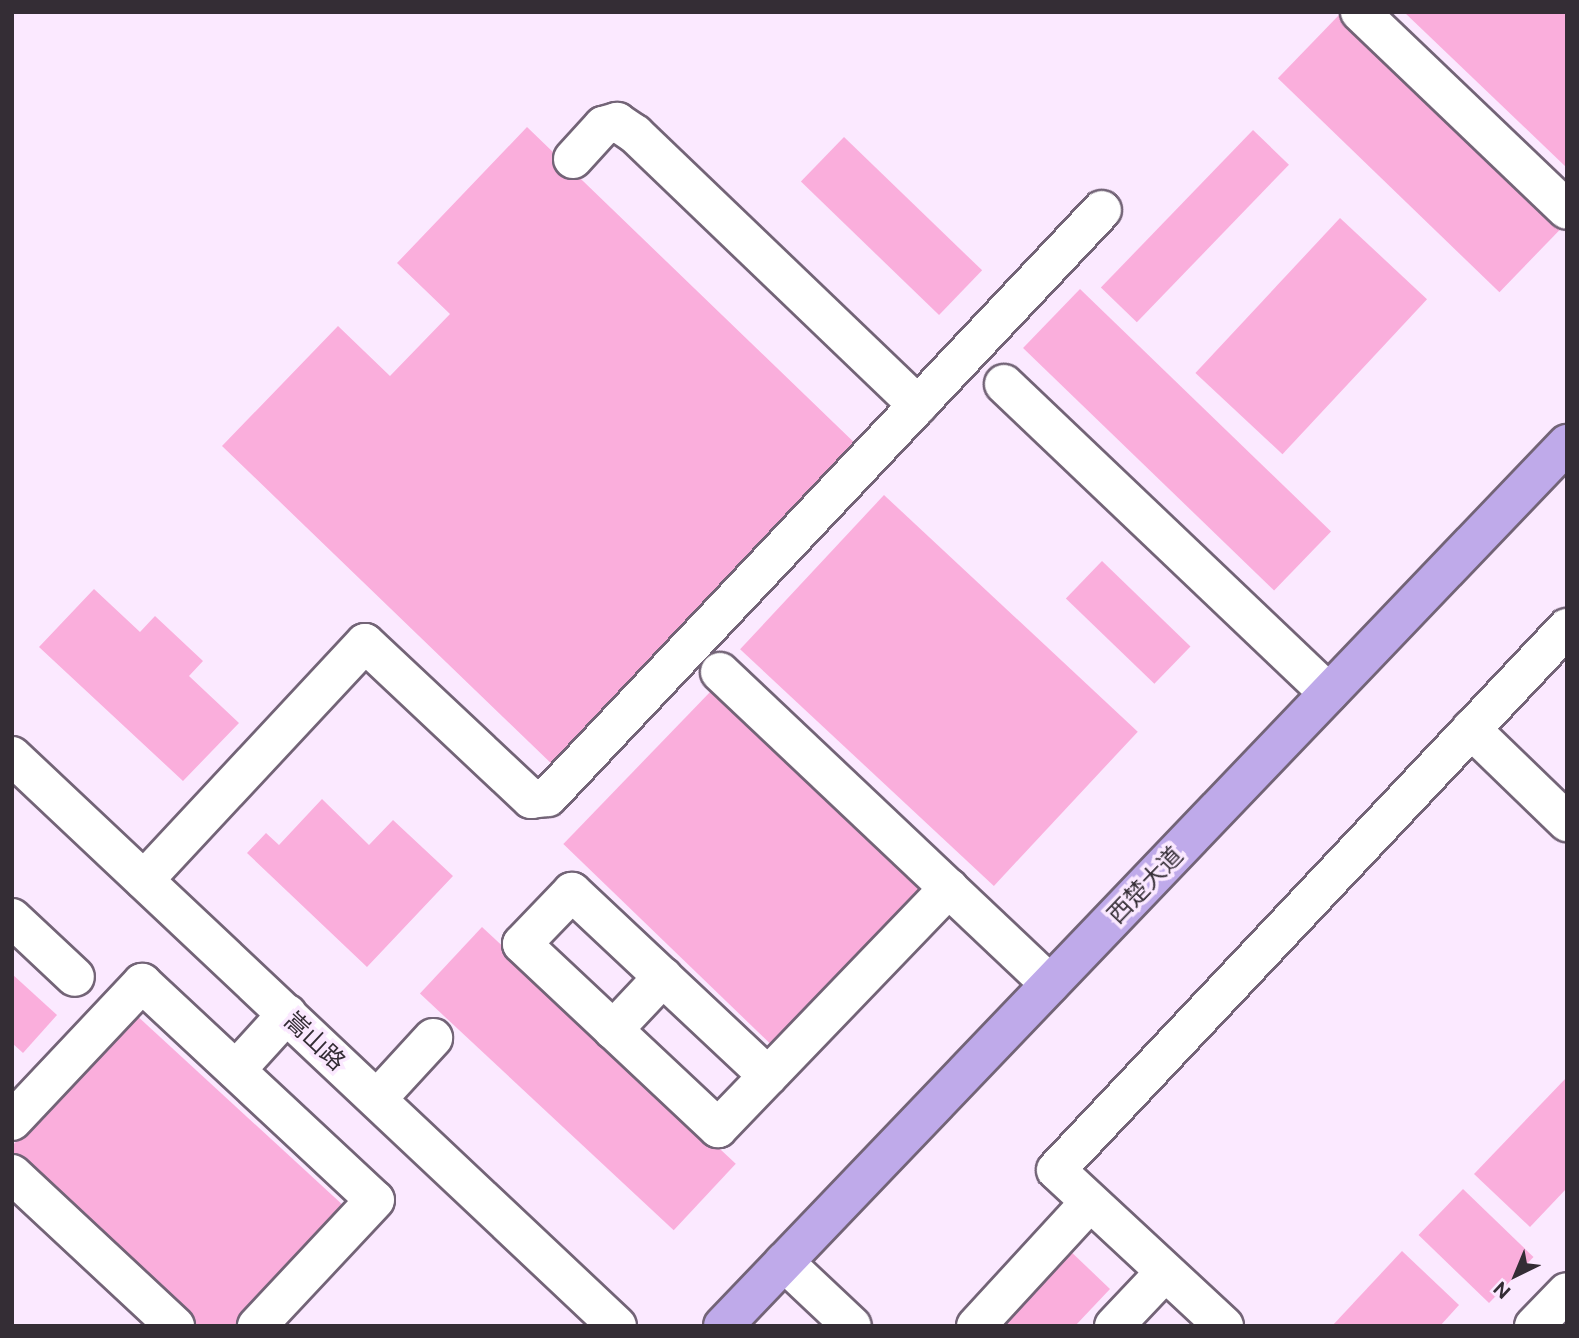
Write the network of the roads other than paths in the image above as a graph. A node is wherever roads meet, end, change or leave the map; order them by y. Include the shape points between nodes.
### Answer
1 (1360, 12) edge
2 (573, 159) dead end
3 (1102, 210) dead end
4 (1567, 210) edge
5 (1004, 384) dead end
6 (918, 405) junction
7 (1567, 443) edge
8 (1567, 628) edge
9 (720, 672) dead end
10 (1328, 694) junction
11 (1471, 729) junction
12 (12, 757) edge
13 (1567, 822) edge
14 (144, 880) junction
15 (949, 888) junction
16 (12, 918) edge
17 (75, 977) dead end
18 (663, 977) junction
19 (1050, 984) junction
20 (287, 1014) junction
21 (613, 1030) junction
22 (433, 1038) dead end
23 (236, 1070) junction
24 (768, 1076) junction
25 (377, 1099) junction
26 (12, 1121) edge
27 (12, 1174) edge
28 (1090, 1202) junction
29 (784, 1262) junction
30 (1165, 1272) junction
31 (1567, 1292) edge
32 (175, 1326) edge
33 (257, 1326) edge
34 (617, 1326) edge
35 (723, 1326) edge
36 (852, 1326) edge
37 (976, 1326) edge
38 (1114, 1326) edge
39 (1224, 1326) edge
40 (1534, 1326) edge

1 - 4 street
2 - 6 street via 603,126 617,122 635,134
3 - 6 street
5 - 10 street
6 - 14 street via 548,797 531,799 365,643
7 - 10 main road, 西楚大道
8 - 11 street
9 - 15 street
10 - 19 main road, 西楚大道
11 - 13 street
11 - 28 street via 1056,1170
12 - 14 street, 嵩山路
14 - 20 street, 嵩山路
15 - 19 street
15 - 24 street
16 - 17 street
18 - 21 street
18 - 21 street via 572,892 522,944
18 - 24 street
19 - 29 main road, 西楚大道
20 - 23 street
20 - 25 street, 嵩山路
21 - 24 street via 718,1128
22 - 25 street
23 - 26 street via 142,983
23 - 33 street via 374,1200
25 - 34 street, 嵩山路
27 - 32 street
28 - 30 street
28 - 37 street
29 - 35 main road, 西楚大道
29 - 36 street
30 - 38 street
30 - 39 street
31 - 40 street

